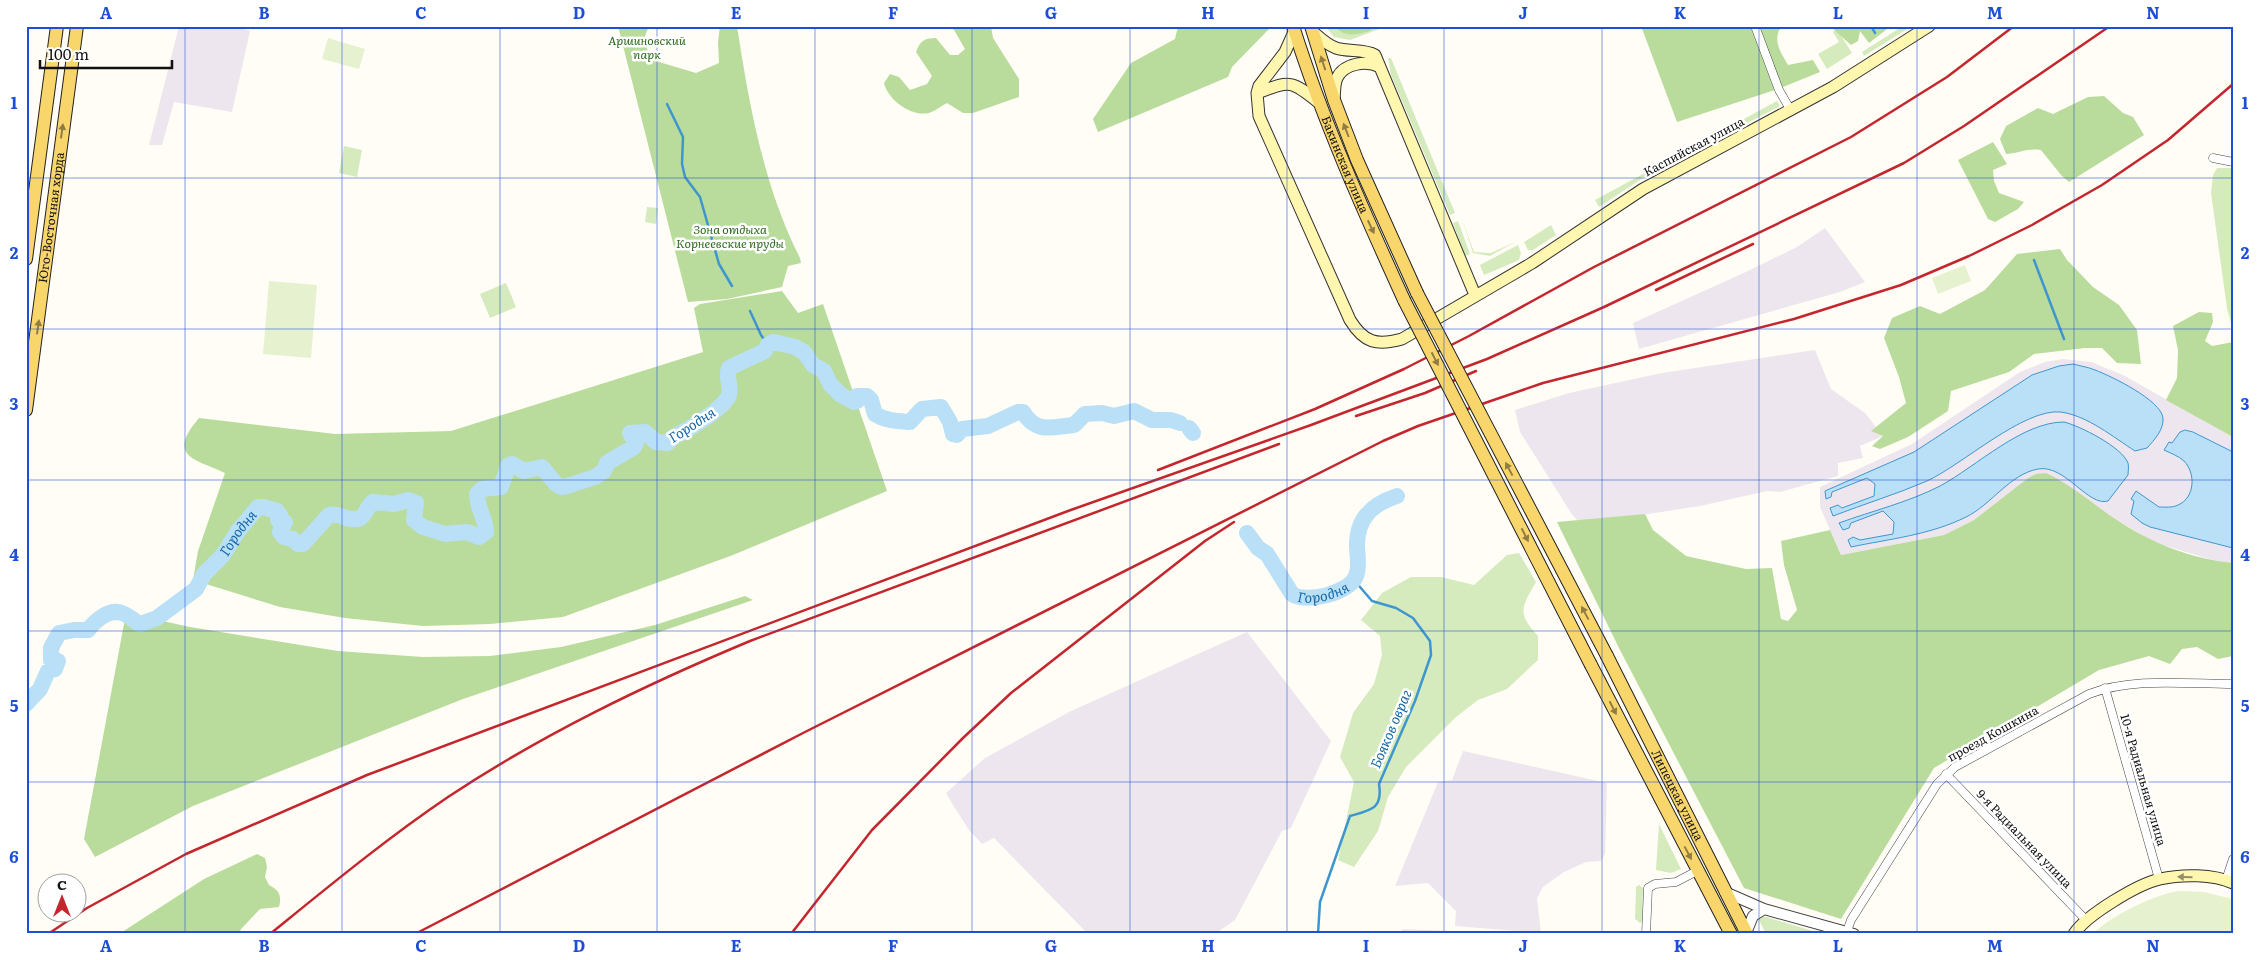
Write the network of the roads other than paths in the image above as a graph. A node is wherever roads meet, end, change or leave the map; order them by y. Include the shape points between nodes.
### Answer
1 (57, 26) edge
2 (77, 26) edge
3 (1755, 26) edge
4 (1929, 26) edge
5 (1293, 29) edge
6 (1312, 29) edge
7 (1380, 67) junction
8 (1257, 93) junction
9 (1334, 100) junction
10 (1318, 102) junction
11 (1791, 111) junction
12 (2213, 158) dead end
13 (2233, 162) edge
14 (26, 259) edge
15 (1475, 296) junction
16 (26, 410) edge
17 (1607, 656) joint
18 (1591, 665) joint
19 (2233, 684) edge
20 (2105, 688) junction
21 (1946, 774) junction
22 (2233, 859) edge
23 (1697, 871) junction
24 (2159, 879) junction
25 (2229, 882) edge
26 (1725, 892) junction
27 (1764, 909) junction
28 (2085, 920) junction
29 (1746, 933) edge
30 (1849, 933) edge
31 (1646, 934) edge
32 (1731, 934) edge
33 (2074, 934) edge

1 - 14 main road, Юго-Восточная хорда
16 -> 2 main road, Юго-Восточная хорда
3 - 11 street via 1779,90
4 - 11 main road, Каспийская улица via 1864,69
5 - 8 main road via 1285,52 1260,84
5 - 10 main road, Бакинская улица
6 - 7 main road via 1330,46 1375,55
9 -> 6 main road, Бакинская улица
7 - 9 main road via 1369,63 1347,68 1337,77
7 - 15 main road
8 - 10 main road via 1292,84
8 - 15 main road, Каспийская улица via 1259,116 1350,320 1364,338 1388,343 1402,338
17 -> 9 main road, Бакинская улица, bridge via 1417,293
10 -> 18 main road, Бакинская улица, bridge via 1404,300
11 - 15 main road, Каспийская улица via 1668,175
12 - 13 street
17 - 26 main road, Липецкая улица
18 -> 23 main road, Липецкая улица
19 - 20 street, проезд Кошкина via 2126,684
20 - 21 street, проезд Кошкина
20 - 24 street, 10-я Радиальная улица
21 - 28 street, 9-я Радиальная улица
21 - 30 street, проезд Кошкина via 1851,920
22 - 25 street
23 - 31 street via 1676,882 1648,888
23 - 32 main road, Липецкая улица
25 -> 24 main road via 2178,876
24 - 28 main road
26 - 27 street
26 - 29 main road, Липецкая улица
27 - 29 street via 1753,916
27 - 30 street
28 - 33 main road

